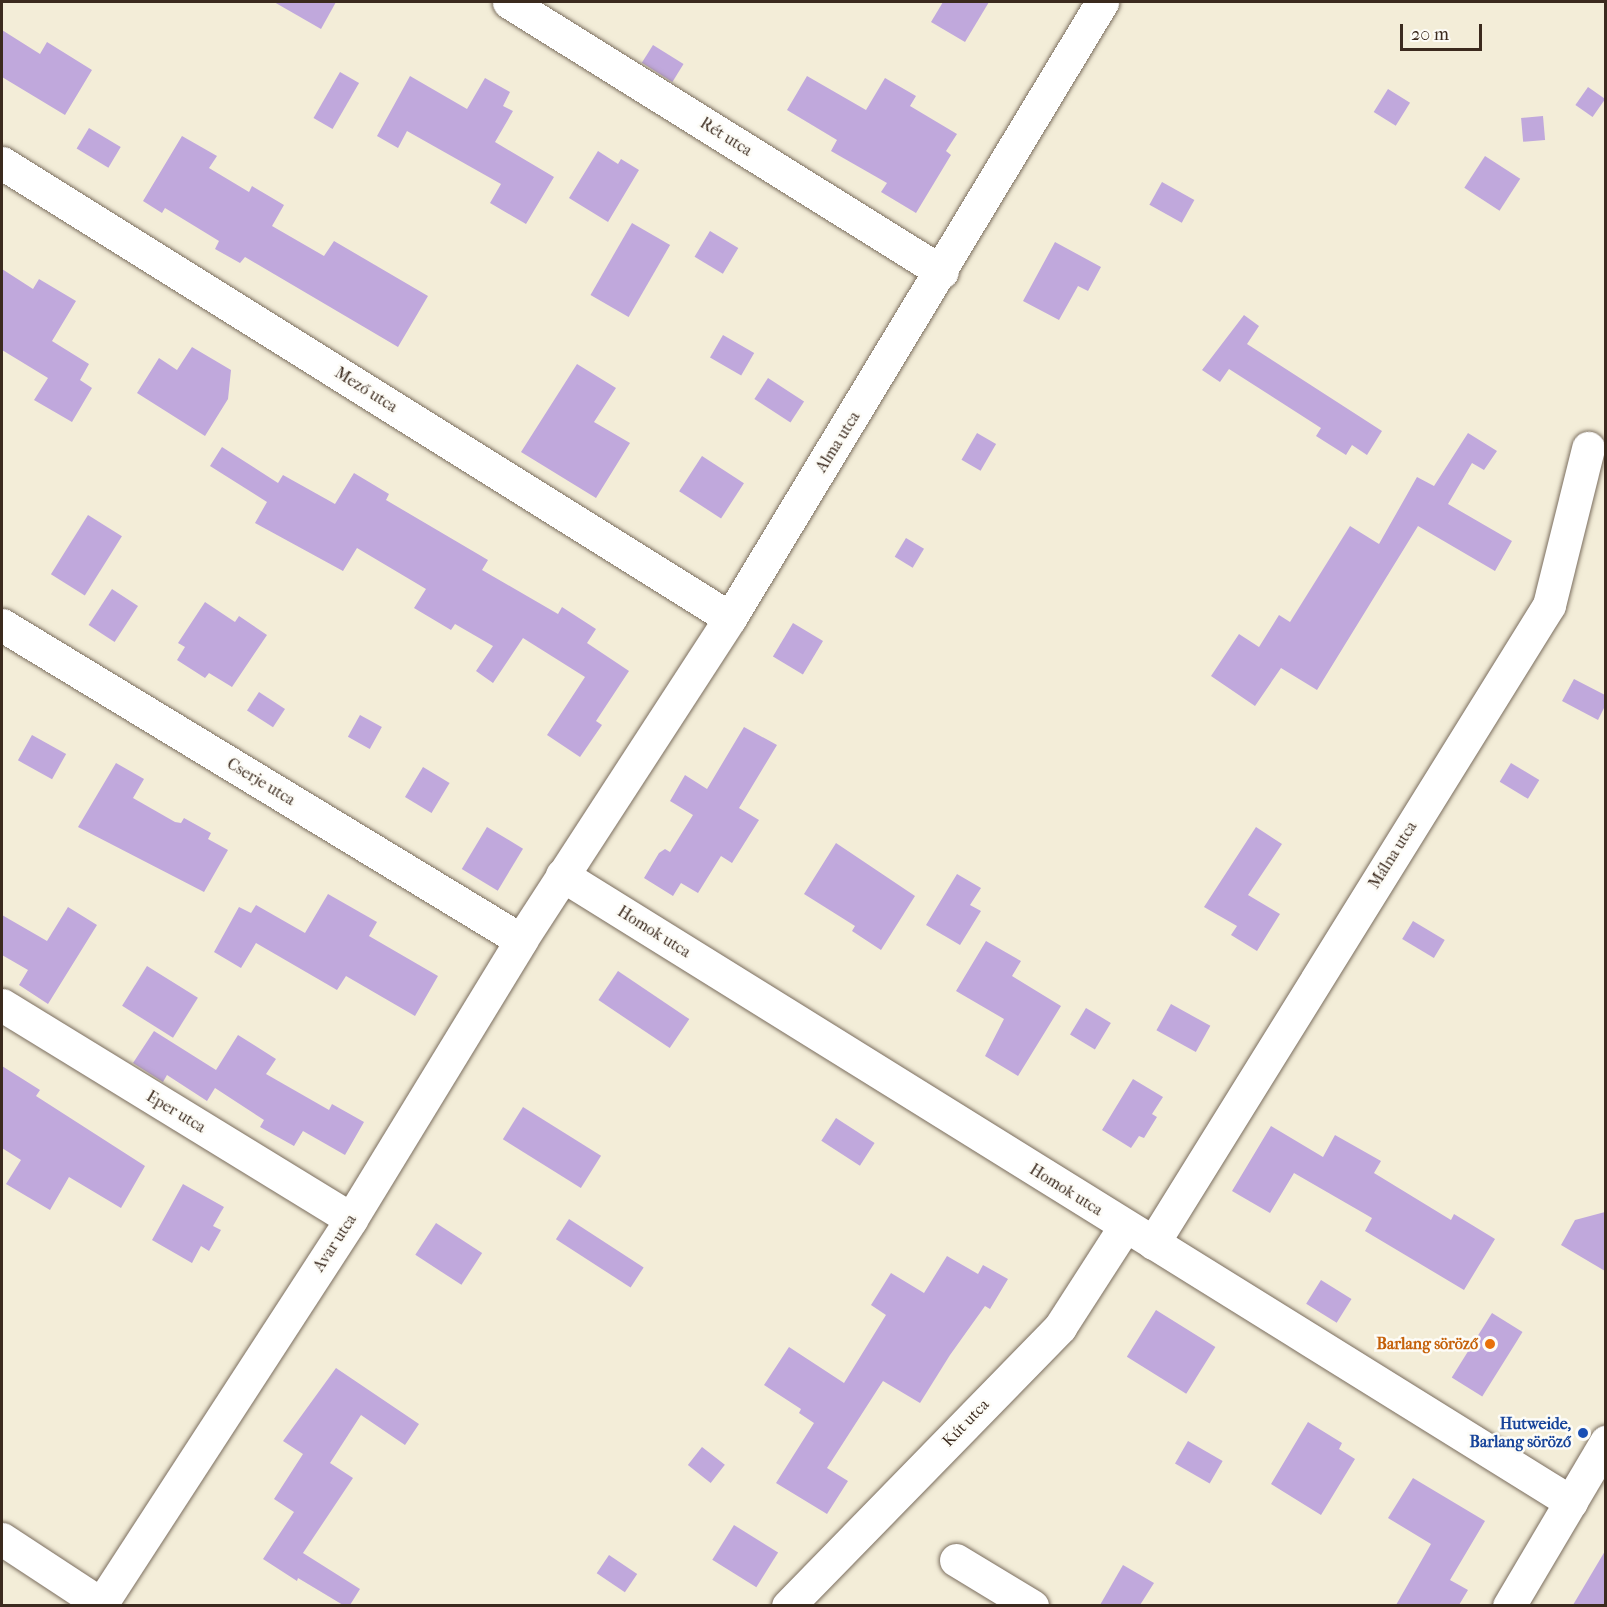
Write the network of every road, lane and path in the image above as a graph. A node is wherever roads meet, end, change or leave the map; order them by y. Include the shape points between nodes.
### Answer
1 (509, 2) edge
2 (1102, 2) edge
3 (2, 163) edge
4 (942, 272) junction
5 (1588, 448) dead end
6 (730, 618) junction
7 (2, 625) edge
8 (562, 875) junction
9 (521, 940) junction
10 (2, 1005) edge
11 (351, 1219) junction
12 (1125, 1226) junction
13 (1153, 1243) junction
14 (1603, 1452) edge
15 (1571, 1502) junction
16 (2, 1539) edge
17 (956, 1560) dead end
18 (101, 1605) edge
19 (788, 1605) edge
20 (1032, 1605) edge
21 (1509, 1605) edge

1 - 4 street, Rét utca
2 - 4 street, Alma utca
3 - 6 street, Mező utca
4 - 6 street, Alma utca
5 - 13 street, Málna utca via 1549,605
6 - 8 street, Alma utca
7 - 9 street, Cserje utca
8 - 9 street, Avar utca
8 - 12 street, Homok utca
9 - 11 street, Avar utca
10 - 11 street, Eper utca
11 - 18 street, Avar utca
12 - 13 street, Homok utca
12 - 19 street, Kút utca via 1060,1327
13 - 15 street, Homok utca
14 - 15 street
15 - 21 street
16 - 18 street
17 - 20 street

